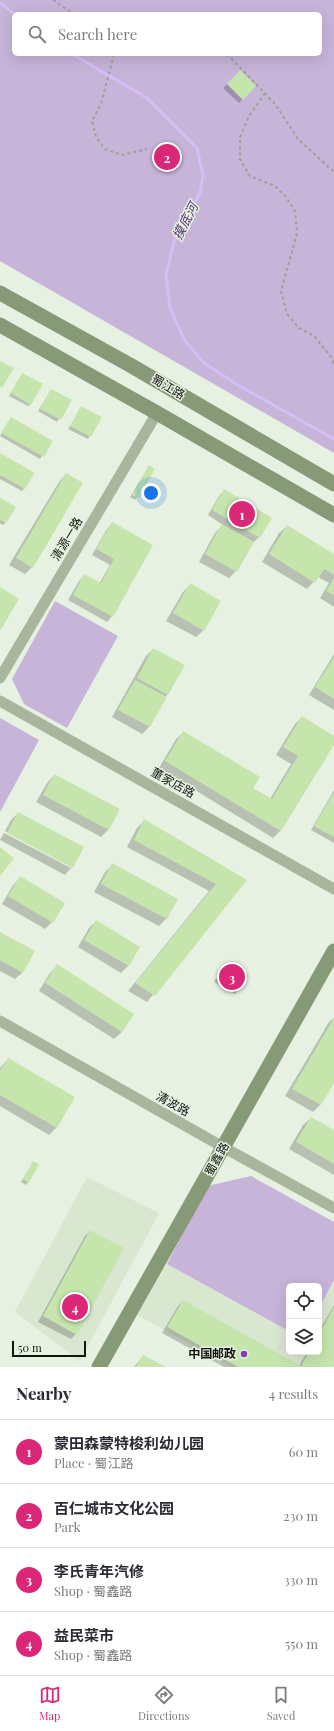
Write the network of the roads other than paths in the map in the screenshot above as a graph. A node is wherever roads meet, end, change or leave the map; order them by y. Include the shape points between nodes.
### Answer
1 (0, 293) edge
2 (0, 325) edge
3 (157, 413) junction
4 (334, 484) edge
5 (334, 515) edge
6 (0, 678) edge
7 (0, 700) edge
8 (334, 889) edge
9 (334, 952) edge
10 (0, 1021) edge
11 (223, 1147) junction
12 (334, 1208) edge
13 (99, 1367) edge

1 - 4 street, 蜀江路 via 130,365
2 - 3 street
3 - 5 street
3 - 6 street, 清源一路
7 - 8 street, 董家店路
9 - 11 street, 蜀鑫路
10 - 11 street, 清波路
11 - 12 street, 清波路
11 - 13 street, 蜀鑫路

